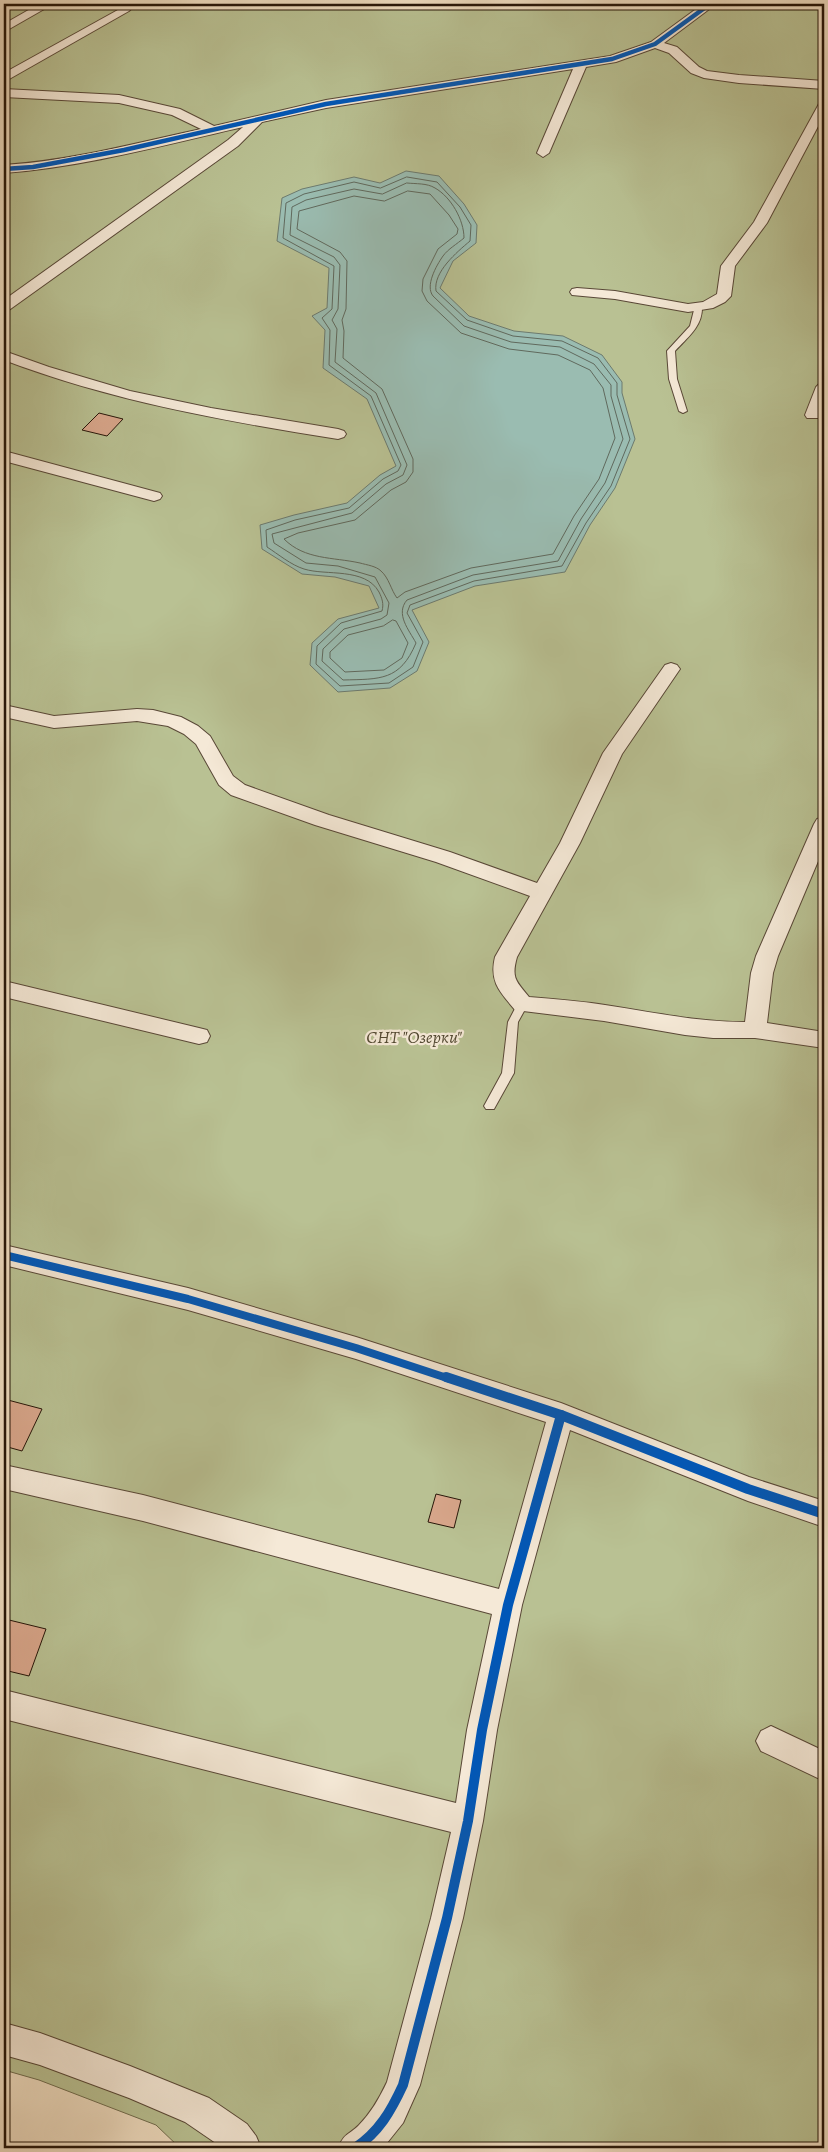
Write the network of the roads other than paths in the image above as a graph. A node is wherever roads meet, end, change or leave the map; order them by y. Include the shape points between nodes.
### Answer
1 (47, 4) edge
2 (710, 4) edge
3 (125, 9) dead end
4 (4, 29) edge
5 (655, 44) junction
6 (581, 65) junction
7 (4, 78) edge
8 (824, 85) edge
9 (4, 93) edge
10 (824, 106) edge
11 (256, 120) junction
12 (211, 129) junction
13 (543, 153) dead end
14 (4, 169) edge
15 (577, 292) dead end
16 (4, 307) edge
17 (698, 308) junction
18 (4, 355) edge
19 (824, 387) edge
20 (683, 411) dead end
21 (813, 415) dead end
22 (338, 434) dead end
23 (4, 456) edge
24 (154, 496) dead end
25 (671, 670) dead end
26 (4, 711) edge
27 (824, 824) edge
28 (542, 892) junction
29 (4, 989) edge
30 (523, 1004) junction
31 (755, 1030) junction
32 (200, 1036) dead end
33 (824, 1040) edge
34 (490, 1106) dead end
35 (4, 1255) edge
36 (561, 1415) junction
37 (4, 1477) edge
38 (824, 1514) edge
39 (508, 1605) junction
40 (4, 1704) edge
41 (770, 1741) dead end
42 (824, 1766) edge
43 (468, 1821) junction
44 (4, 2039) edge
45 (244, 2148) edge
46 (355, 2148) edge

1 - 4 street
2 - 5 street
3 - 7 street
5 - 6 street via 612,59
5 - 8 street via 673,50 704,74
6 - 11 street via 344,101
6 - 13 street
9 - 12 street via 119,99 176,112
10 - 17 street via 760,223 728,266 724,296
11 - 12 street
11 - 16 street via 233,142
12 - 14 street via 75,160
15 - 17 street
17 - 20 lane via 698,316 687,335 671,351 673,379
18 - 22 street via 99,387 200,410
19 - 21 street
23 - 24 street
25 - 28 street via 613,753 570,843
26 - 28 street via 54,722 137,715 174,721 203,740 226,780 238,790
27 - 31 street via 767,956
28 - 30 street via 506,957 502,972 504,980
29 - 32 street
30 - 31 street via 713,1030
30 - 34 lane via 513,1022 508,1073
31 - 33 street
35 - 36 street via 188,1299 356,1348
36 - 38 street via 748,1489
36 - 39 street
37 - 39 street via 144,1508
39 - 43 street via 482,1730
40 - 43 street
41 - 42 street
43 - 46 street via 447,1918 403,2085 391,2111 370,2138
44 - 45 street via 49,2052 197,2110 235,2136

